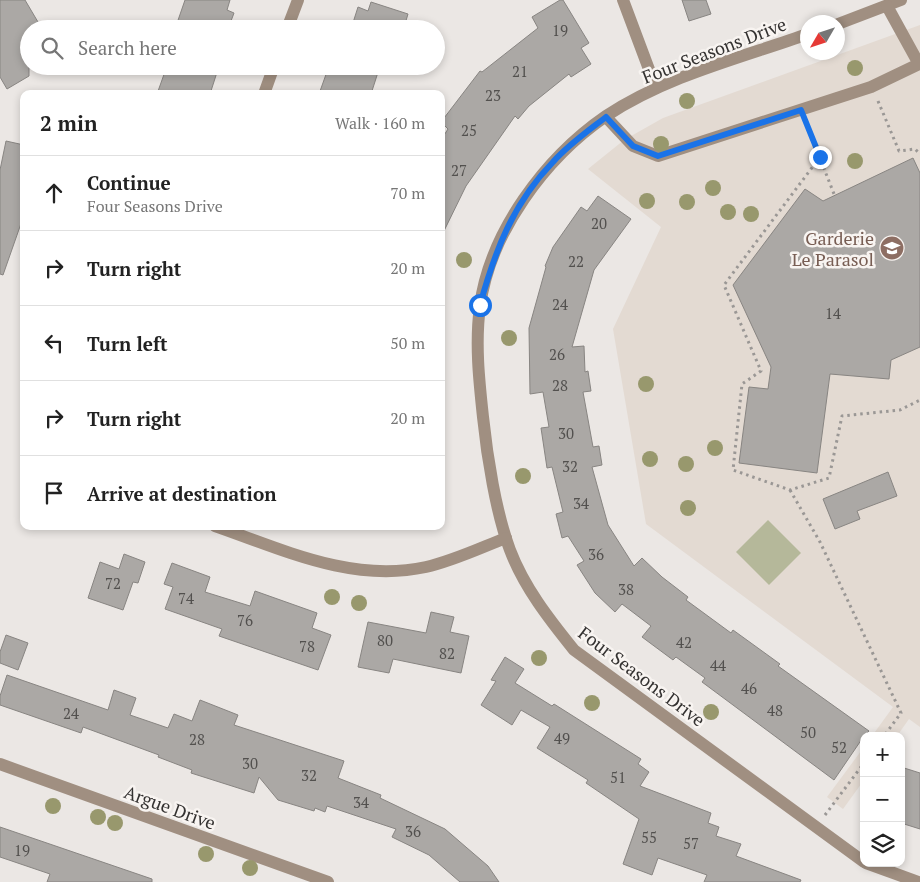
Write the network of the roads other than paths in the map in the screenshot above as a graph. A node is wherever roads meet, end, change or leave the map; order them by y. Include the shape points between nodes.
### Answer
1 (298, 0) edge
2 (623, 0) edge
3 (901, 0) edge
4 (887, 6) junction
5 (290, 20) edge
6 (845, 21) edge
7 (800, 37) edge
8 (919, 64) edge
9 (271, 75) edge
10 (656, 88) junction
11 (265, 90) edge
12 (606, 117) junction
13 (227, 530) edge
14 (506, 538) junction
15 (0, 764) edge
16 (860, 858) edge
17 (878, 867) edge
18 (328, 882) edge
19 (918, 882) edge

1 - 5 street
2 - 10 street
3 - 4 street
4 - 6 street
4 - 8 street
7 - 10 street, Four Seasons Drive
8 - 12 street via 872,87 658,156 633,146
9 - 11 street
10 - 12 street, Four Seasons Drive
12 - 14 street, Four Seasons Drive via 552,162 513,214 493,258 480,305 477,357 486,451
13 - 14 street via 328,565 376,573 427,567
14 - 16 street, Four Seasons Drive via 527,584 574,650
15 - 18 street, Argue Drive
17 - 19 street, Four Seasons Drive

